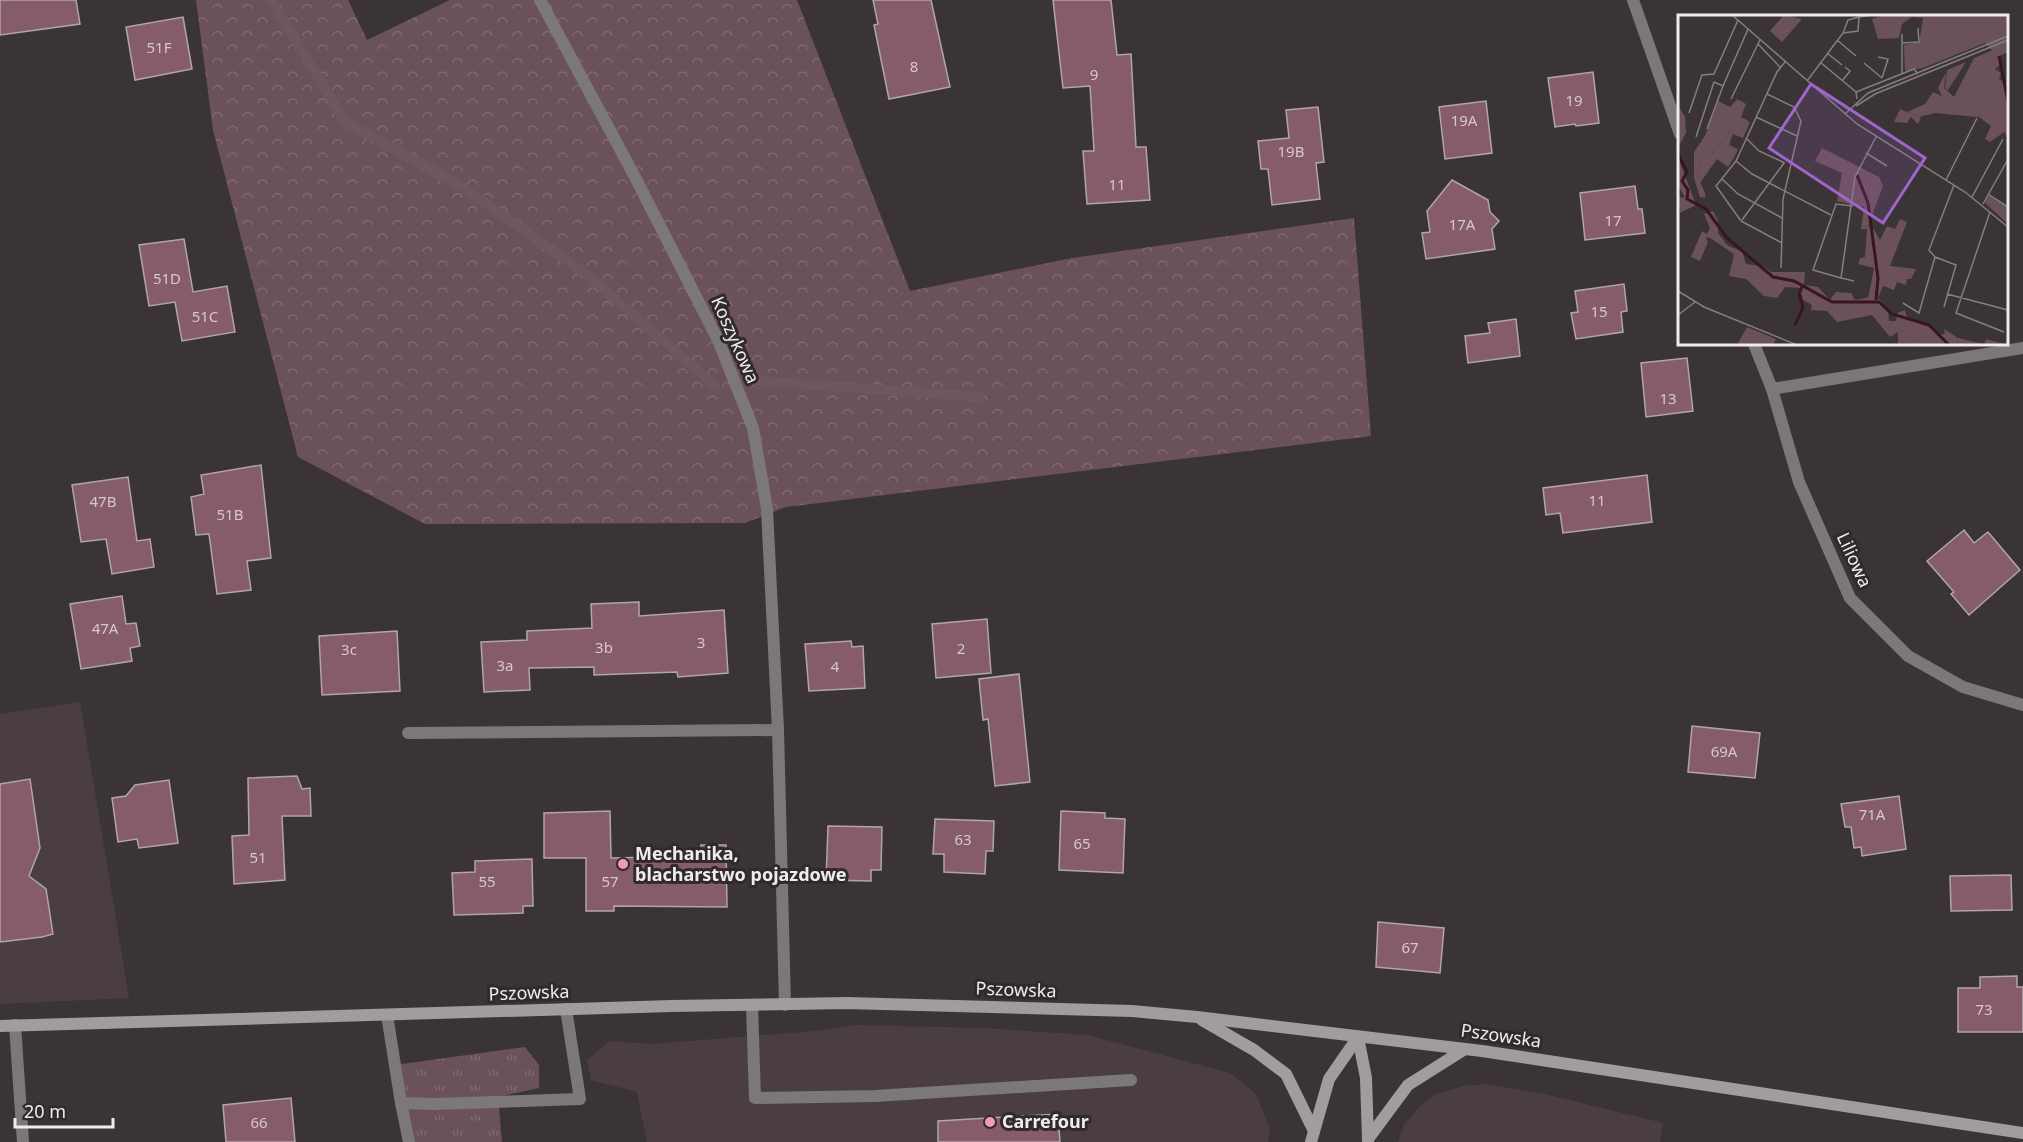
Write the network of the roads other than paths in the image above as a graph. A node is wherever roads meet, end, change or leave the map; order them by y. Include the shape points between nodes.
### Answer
1 (540, 0) edge
2 (1633, 0) edge
3 (1678, 128) edge
4 (1754, 345) edge
5 (2023, 348) edge
6 (1772, 389) junction
7 (2023, 705) edge
8 (778, 730) junction
9 (408, 733) dead end
10 (785, 1005) junction
11 (752, 1006) junction
12 (566, 1009) junction
13 (387, 1015) junction
14 (1197, 1017) junction
15 (15, 1025) junction
16 (0, 1026) edge
17 (1358, 1037) junction
18 (1465, 1049) junction
19 (1131, 1080) dead end
20 (401, 1102) junction
21 (2023, 1133) edge
22 (1313, 1136) edge
23 (1368, 1140) edge
24 (23, 1142) edge
25 (409, 1142) edge

1 - 8 street, Koszykowa via 718,340 753,428 767,509
2 - 3 street
4 - 6 street, Liliowa
5 - 6 street
6 - 7 street, Liliowa via 1798,482 1850,598 1908,656 1963,687
8 - 9 street
8 - 10 street, Koszykowa
10 - 11 main road, Pszowska
10 - 14 main road, Pszowska via 1100,1010
11 - 12 main road, Pszowska
11 - 19 street via 755,1098 875,1096
12 - 13 main road, Pszowska
12 - 20 street via 580,1099
13 - 15 main road, Pszowska
13 - 20 street
14 - 17 main road, Pszowska
14 - 22 main road via 1286,1074
15 - 16 main road, Pszowska
15 - 24 street
17 - 18 main road, Pszowska
17 - 22 main road via 1329,1079
17 - 23 main road via 1366,1078
18 - 21 main road, Pszowska
18 - 23 main road via 1408,1085
20 - 25 street

